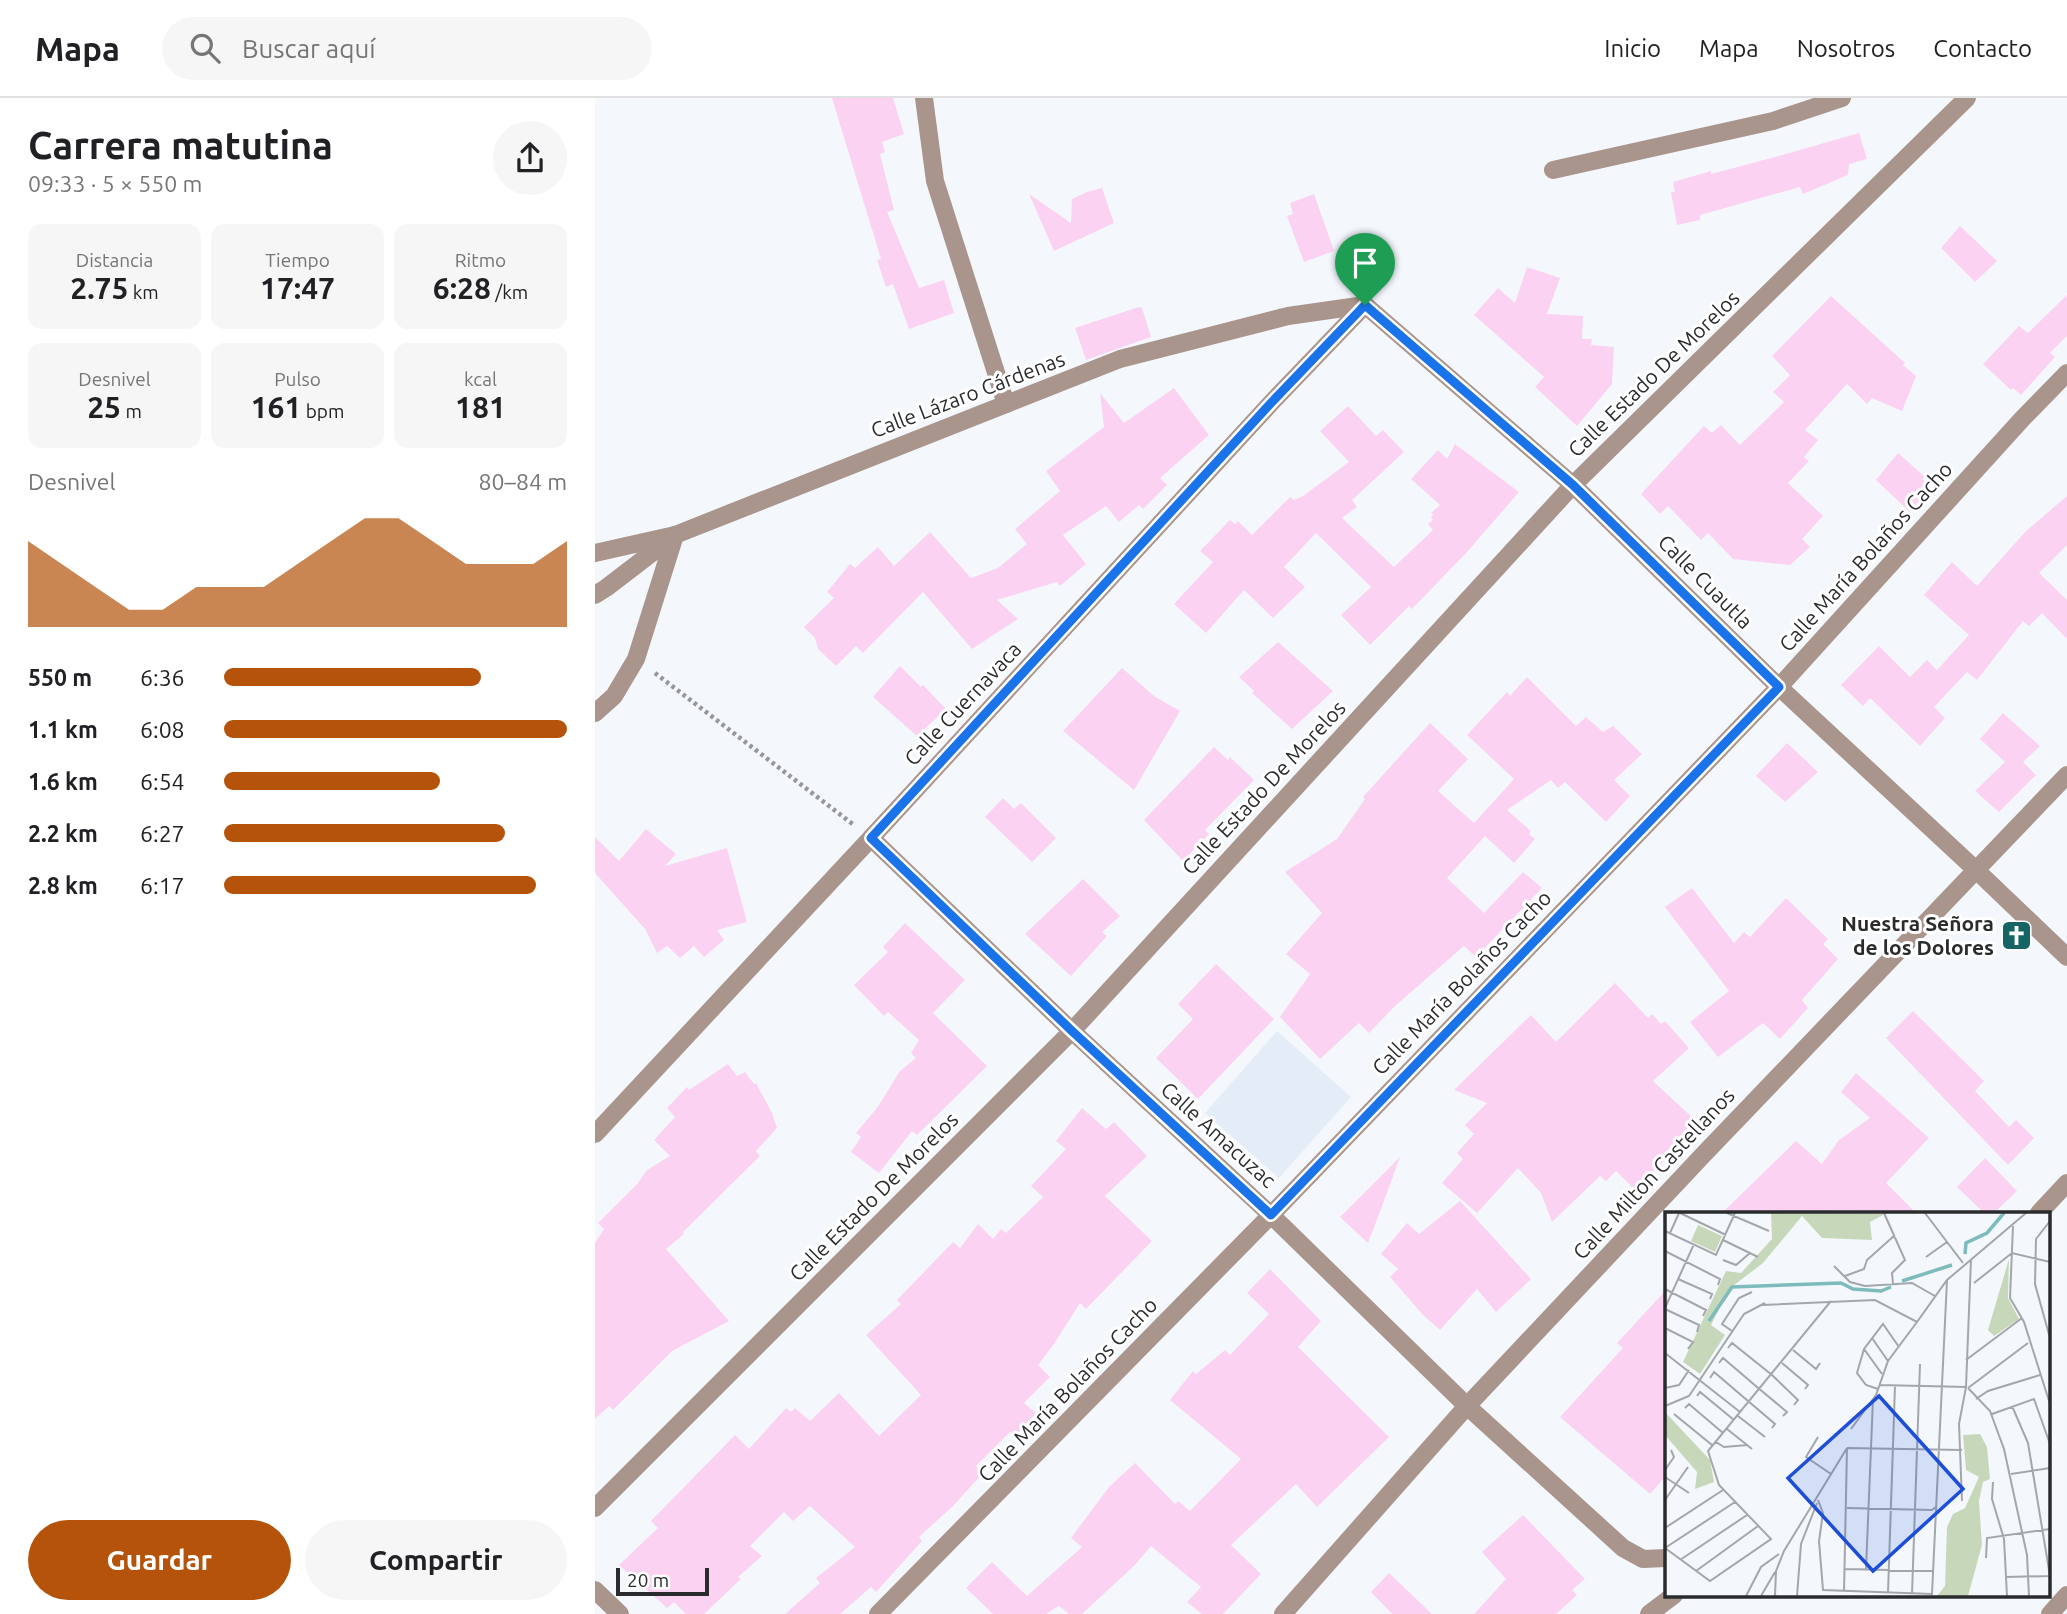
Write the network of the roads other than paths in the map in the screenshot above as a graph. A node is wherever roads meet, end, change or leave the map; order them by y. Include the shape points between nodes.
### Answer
1 (923, 98) edge
2 (1842, 98) edge
3 (1967, 98) edge
4 (1553, 170) dead end
5 (1365, 305) junction
6 (2067, 373) edge
7 (1006, 404) junction
8 (1573, 485) junction
9 (675, 535) junction
10 (595, 553) edge
11 (595, 595) edge
12 (1779, 687) junction
13 (595, 713) edge
14 (2067, 775) edge
15 (871, 838) junction
16 (1976, 870) junction
17 (2067, 957) edge
18 (1072, 1031) junction
19 (595, 1134) edge
20 (2067, 1183) edge
21 (2040, 1212) edge
22 (1271, 1215) junction
23 (1467, 1406) junction
24 (595, 1508) edge
25 (1665, 1559) edge
26 (595, 1590) edge
27 (2067, 1595) edge
28 (1673, 1596) edge
29 (620, 1614) edge
30 (878, 1614) edge
31 (1283, 1614) edge
32 (1649, 1614) edge
33 (2050, 1614) edge

1 - 7 street via 935,181
2 - 4 street via 1773,121
3 - 8 street, Calle Estado De Morelos
5 - 7 street, Calle Lázaro Cárdenas via 1288,316 1120,359
5 - 8 street, Calle Cuautla
5 - 15 street, Calle Cuernavaca
6 - 12 street, Calle María Bolaños Cacho
7 - 9 street, Calle Lázaro Cárdenas
8 - 12 street, Calle Cuautla
8 - 18 street, Calle Estado De Morelos
9 - 10 street, Calle Lázaro Cárdenas
9 - 11 street
9 - 13 street via 636,659 614,696
12 - 16 street, Calle Cuautla
12 - 22 street, Calle María Bolaños Cacho
14 - 16 street, Calle Milton Castellanos
15 - 18 street, Calle Amacuzac
15 - 19 street, Calle Cuernavaca
16 - 17 street, Calle Cuautla
16 - 23 street, Calle Milton Castellanos
18 - 22 street, Calle Amacuzac
18 - 24 street, Calle Estado De Morelos
20 - 21 street
22 - 23 street, Calle Amacuzac
22 - 30 street, Calle María Bolaños Cacho
23 - 25 street, Calle Amacuzac via 1623,1548 1643,1559
23 - 31 street, Calle Milton Castellanos
26 - 29 street
27 - 33 street
28 - 32 street

